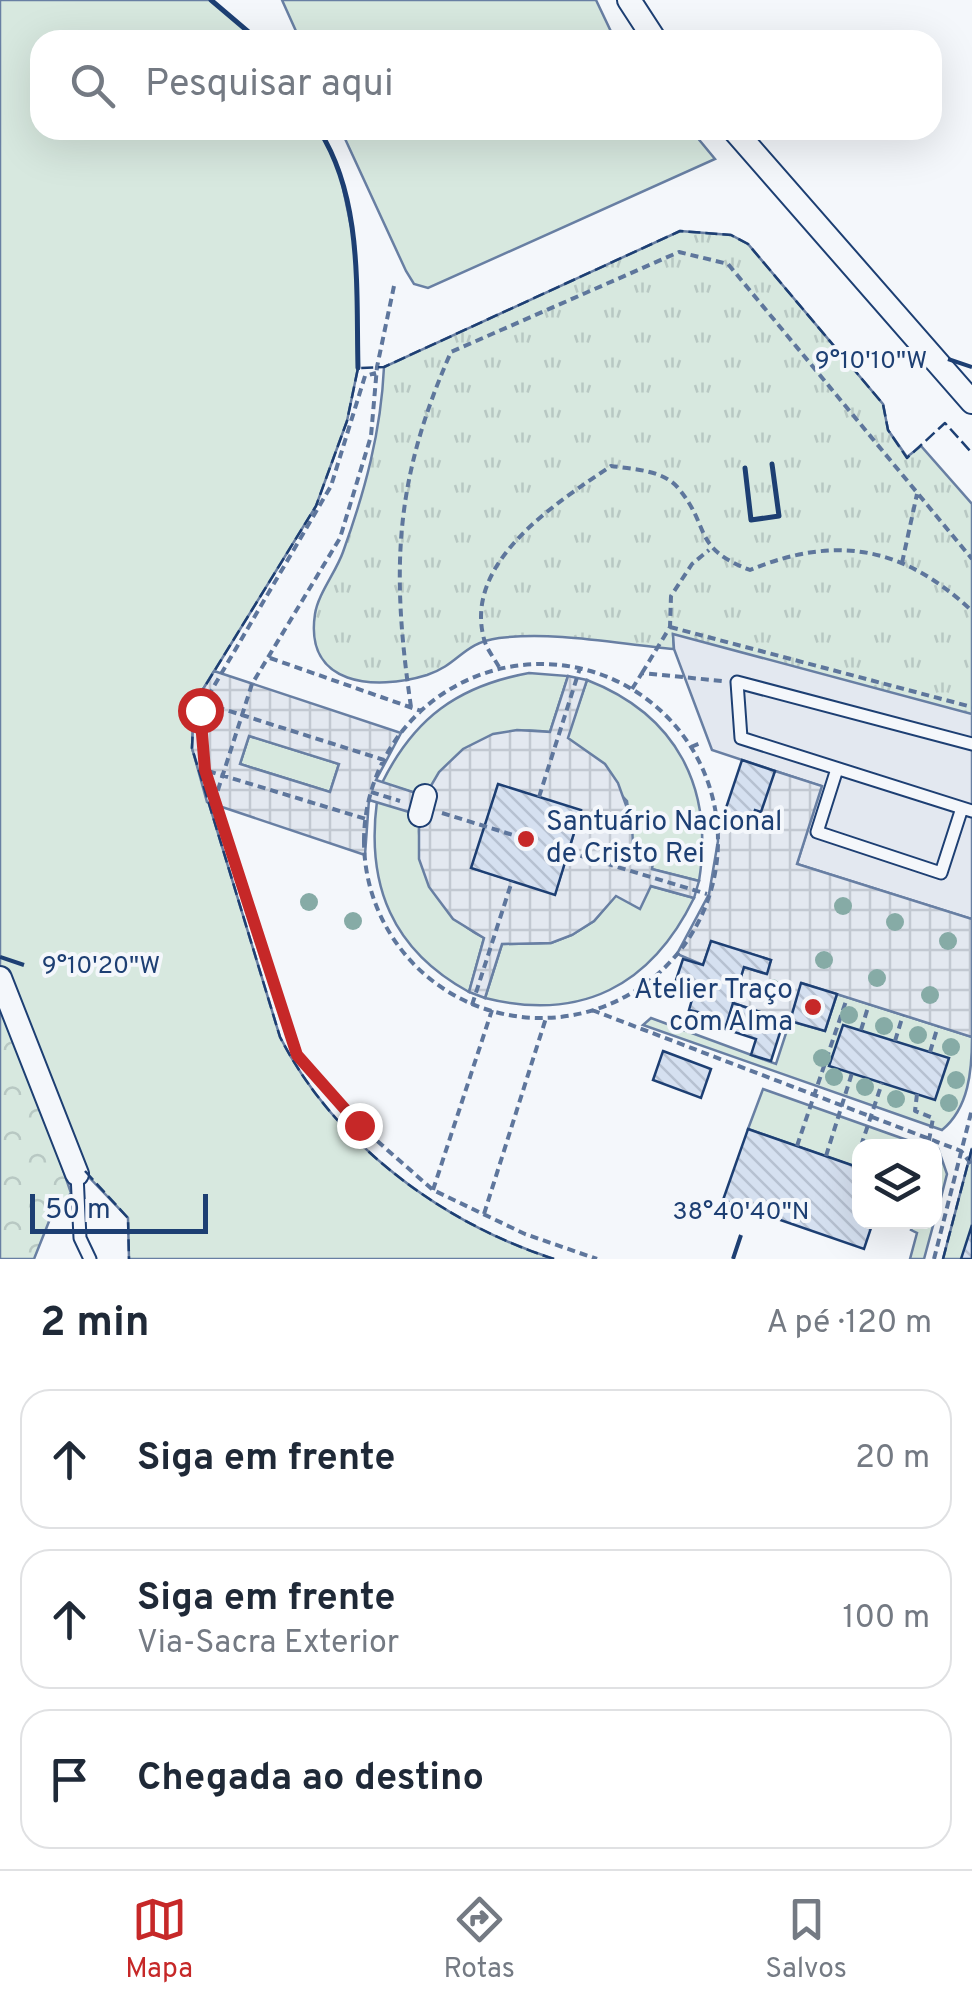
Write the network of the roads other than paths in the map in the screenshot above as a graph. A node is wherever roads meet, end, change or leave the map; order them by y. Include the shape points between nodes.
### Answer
1 (629, 0) edge
2 (648, 30) edge
3 (743, 140) edge
4 (972, 402) edge
5 (972, 744) edge
6 (836, 769) junction
7 (967, 809) edge
8 (0, 978) edge
9 (77, 1174) joint
10 (90, 1259) edge

1 - 2 street
3 - 4 street
5 - 6 lane via 737,682 741,738
6 - 7 lane
6 - 7 lane via 816,832 941,872
8 - 9 street
9 - 10 lane via 80,1238

